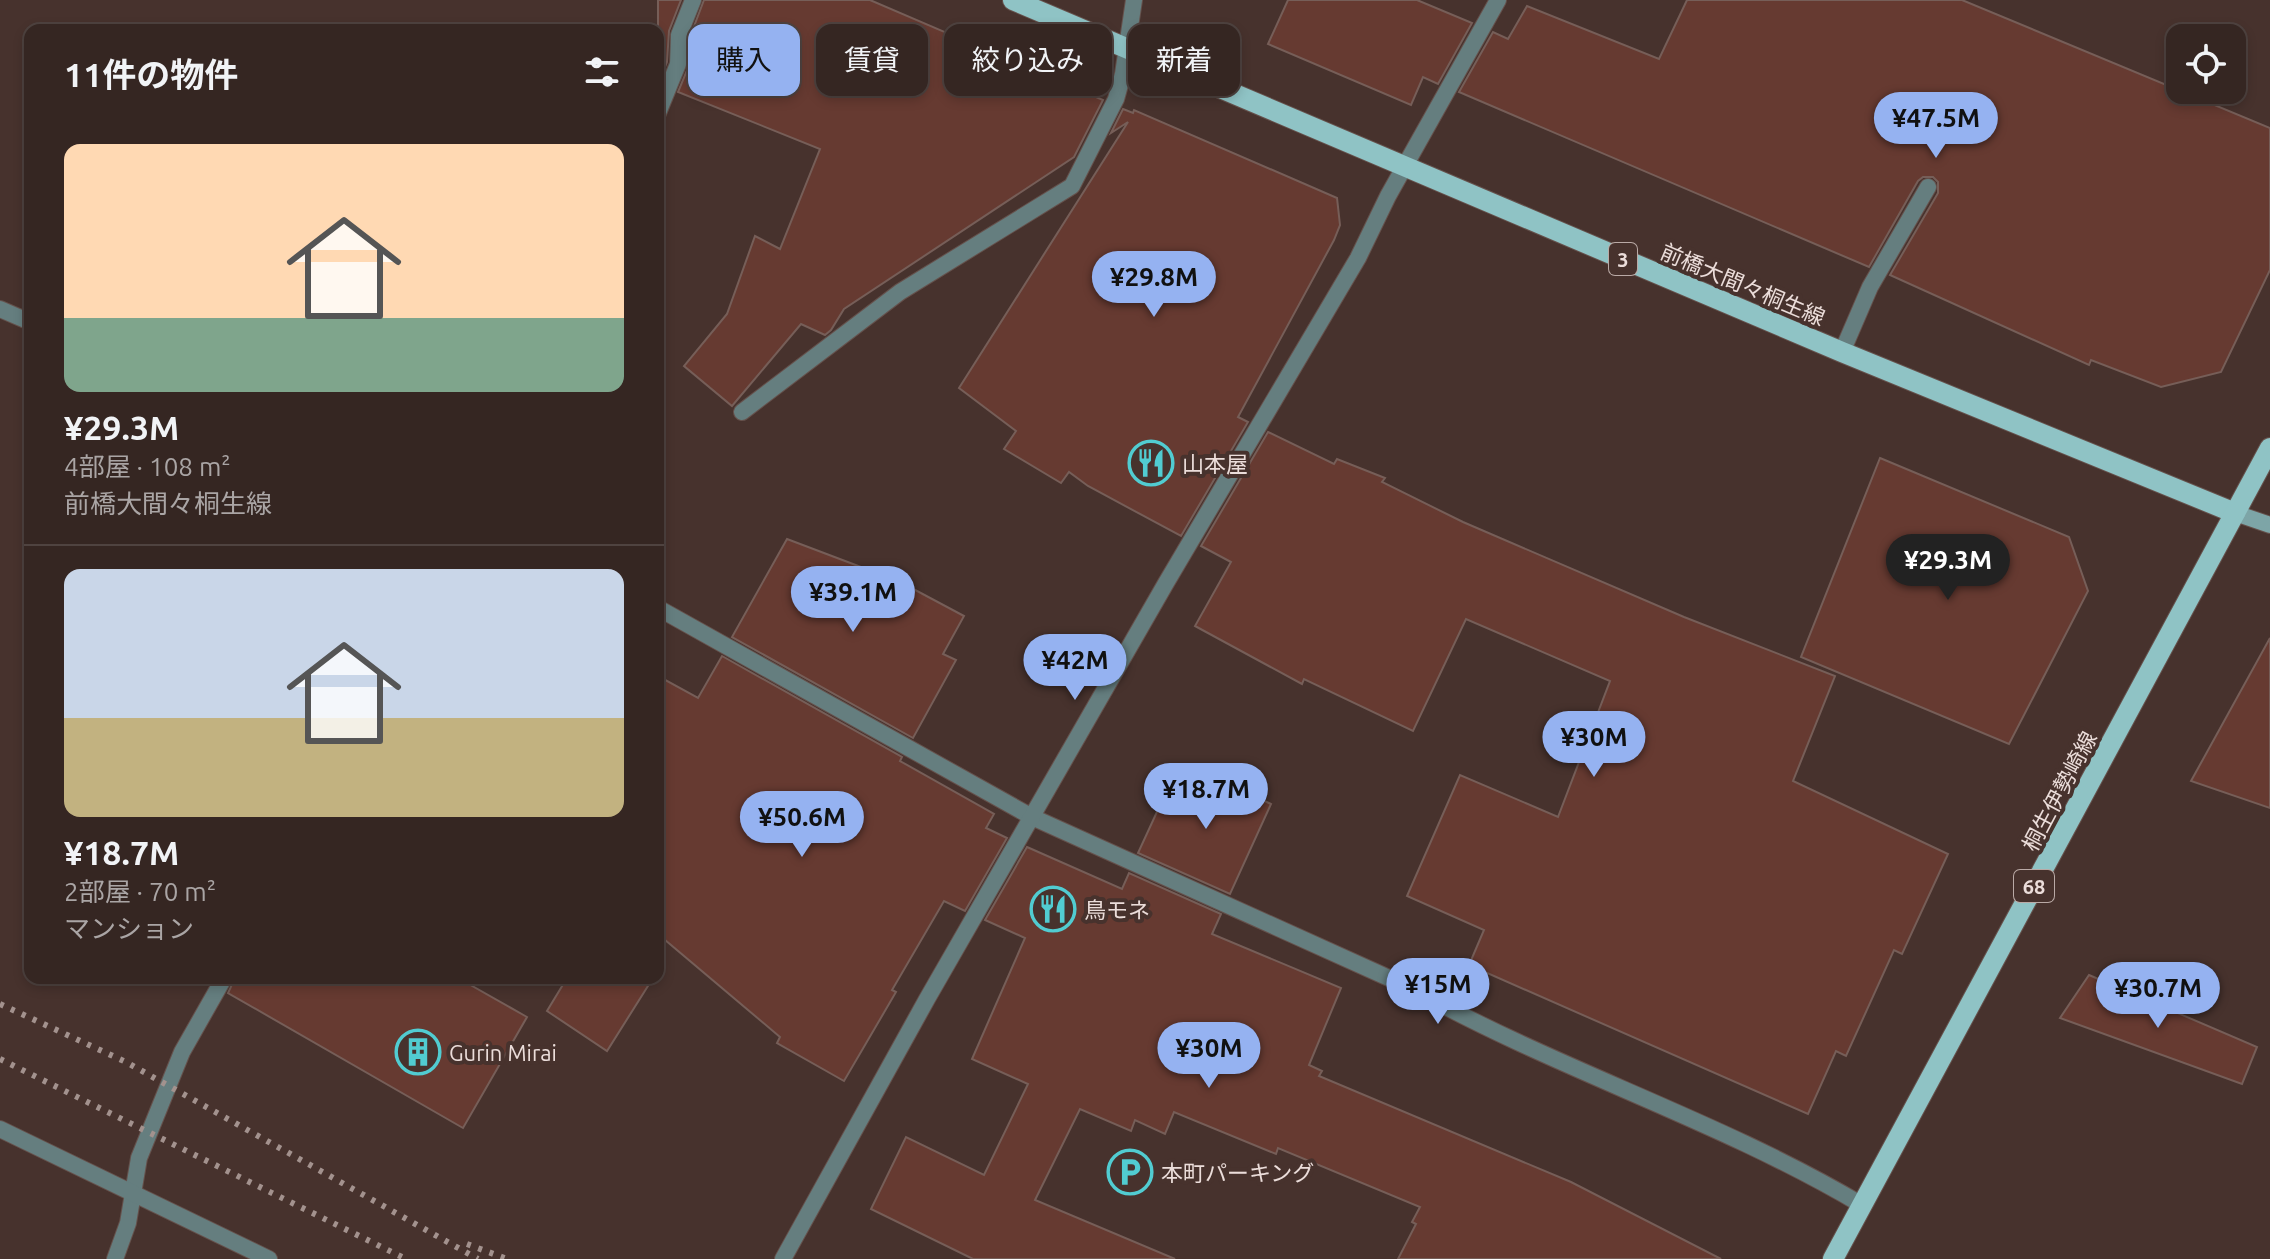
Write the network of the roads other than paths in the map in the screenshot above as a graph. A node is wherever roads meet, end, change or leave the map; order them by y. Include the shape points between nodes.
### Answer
1 (693, 0) edge
2 (1013, 0) edge
3 (1134, 0) edge
4 (1498, 0) edge
5 (1126, 46) junction
6 (664, 98) edge
7 (1404, 167) junction
8 (1928, 187) dead end
9 (0, 309) edge
10 (24, 319) edge
11 (1842, 352) junction
12 (742, 412) dead end
13 (2270, 448) edge
14 (2235, 513) junction
15 (2270, 525) edge
16 (664, 611) edge
17 (1032, 817) junction
18 (221, 984) edge
19 (0, 1129) edge
20 (134, 1193) junction
21 (1862, 1205) junction
22 (115, 1259) edge
23 (269, 1259) edge
24 (783, 1259) edge
25 (1833, 1259) edge

1 - 6 street
2 - 5 main road, 前橋大間々桐生線 / 3
3 - 5 street
4 - 7 street
5 - 7 main road, 前橋大間々桐生線 / 3
5 - 12 street via 1116,99 1072,186 900,292
7 - 11 main road, 前橋大間々桐生線 / 3
7 - 17 street via 1358,258
8 - 11 street via 1870,287
9 - 10 street
11 - 14 main road, 前橋大間々桐生線 / 3
13 - 14 main road, 桐生伊勢崎線
14 - 15 street
14 - 21 main road, 桐生伊勢崎線 / 68
16 - 17 street
17 - 21 street via 1791,1164
17 - 24 street
18 - 20 street via 182,1052 139,1158
19 - 20 street
20 - 22 street
20 - 23 street
21 - 25 main road, 桐生伊勢崎線 / 68

